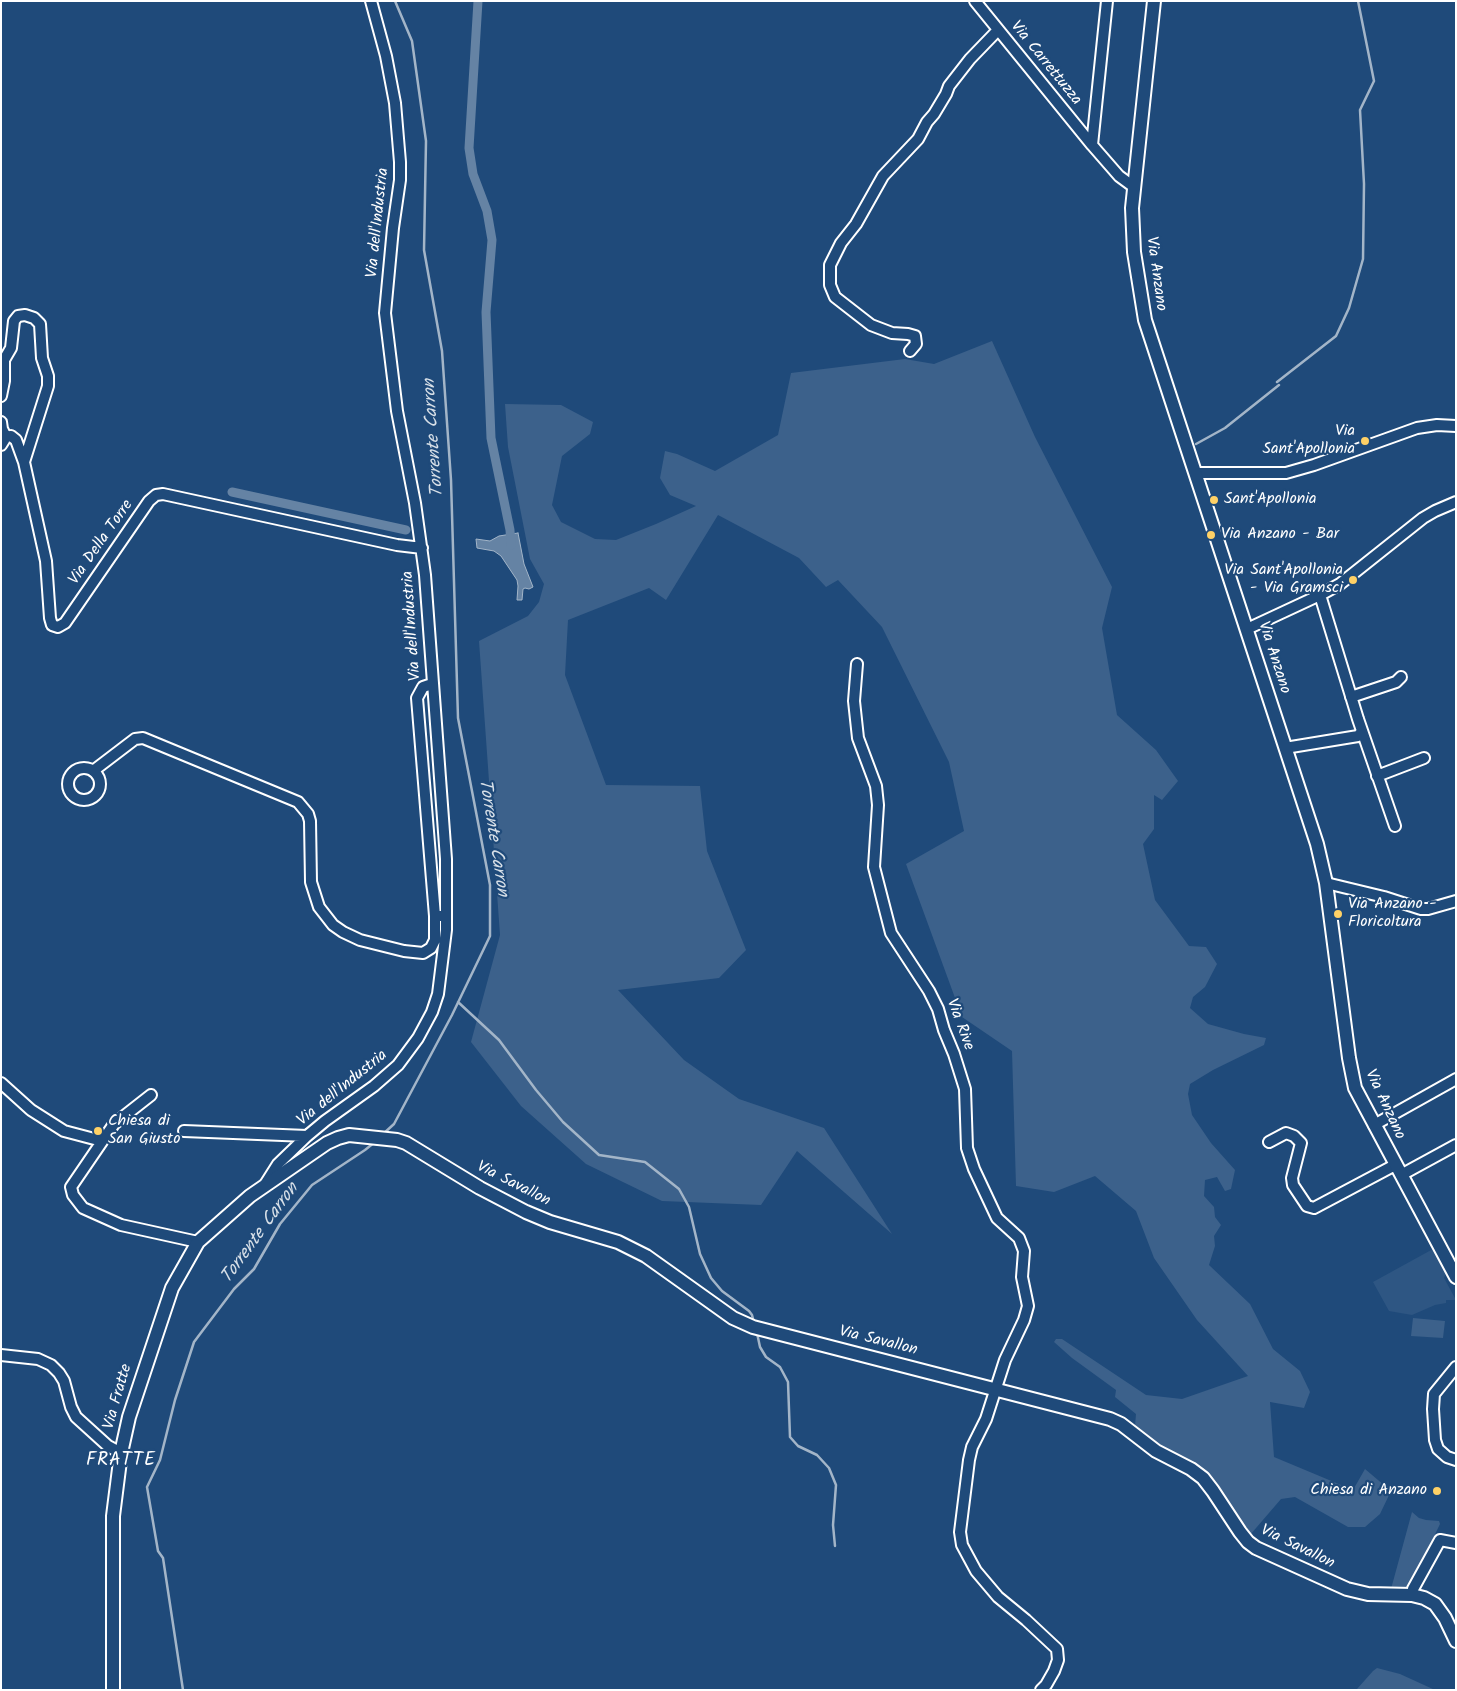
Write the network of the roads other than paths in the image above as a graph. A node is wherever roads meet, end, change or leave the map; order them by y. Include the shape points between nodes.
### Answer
1 (371, 1) edge
2 (975, 1) edge
3 (1107, 1) edge
4 (1154, 1) edge
5 (998, 30) junction
6 (1092, 145) junction
7 (1134, 187) junction
8 (910, 351) dead end
9 (1, 396) edge
10 (1, 422) edge
11 (1456, 426) edge
12 (4, 441) edge
13 (24, 462) junction
14 (1195, 473) junction
15 (1456, 502) edge
16 (422, 548) junction
17 (1320, 595) junction
18 (1247, 629) junction
19 (857, 664) dead end
20 (1402, 677) dead end
21 (432, 684) junction
22 (1351, 697) junction
23 (1362, 731) junction
24 (1286, 748) junction
25 (1424, 758) dead end
26 (93, 771) dead end
27 (1378, 776) junction
28 (1395, 826) dead end
29 (1326, 883) junction
30 (1456, 901) edge
31 (435, 916) junction
32 (446, 916) junction
33 (1456, 1079) edge
34 (1, 1083) edge
35 (151, 1095) dead end
36 (1374, 1125) junction
37 (184, 1131) dead end
38 (307, 1136) junction
39 (102, 1141) junction
40 (1269, 1142) dead end
41 (1456, 1145) edge
42 (1398, 1170) junction
43 (265, 1184) junction
44 (198, 1242) junction
45 (1455, 1273) edge
46 (1, 1355) edge
47 (1456, 1367) edge
48 (996, 1390) junction
49 (121, 1453) junction
50 (1456, 1460) edge
51 (1456, 1543) edge
52 (1412, 1595) junction
53 (1456, 1641) edge
54 (113, 1690) edge
55 (1041, 1690) edge

1 - 16 street, Via dell'Industria via 395,103 400,162 385,312 397,411
2 - 5 street, Via Carrettuzza
3 - 6 street, Via Carrettuzza
4 - 7 main road, Via Anzano
5 - 6 street, Via Carrettuzza
5 - 8 street via 949,86 918,139 882,176 830,265 830,285 835,298 871,325 892,333 916,336 916,344
6 - 7 street, Via Carrettuzza via 1119,176
7 - 14 main road, Via Anzano via 1133,239 1142,305
9 - 13 street via 4,360 11,348 14,320 25,315 34,318 40,324 48,386
10 - 12 street
11 - 14 street via 1417,428 1286,474
12 - 13 street, Via Della Torre via 11,436 16,440
13 - 16 street, Via Della Torre via 46,561 50,618 52,625 58,627 65,623 156,495
14 - 18 main road, Via Anzano
15 - 17 street via 1423,518
16 - 21 street, Via dell'Industria
17 - 18 street
17 - 22 street
18 - 24 main road, Via Anzano
19 - 48 street, Via Rive via 854,702 858,738 876,786 878,805 874,867 891,934 929,991 954,1054 965,1090 967,1148 974,1169 997,1218 1019,1238 1024,1251 1022,1277 1028,1306
20 - 22 street
21 - 31 street via 423,687 417,698
21 - 32 street, Via dell'Industria via 446,859
22 - 23 street
23 - 24 street via 1358,736
23 - 27 street
24 - 29 main road, Via Anzano
25 - 27 street
26 - 31 street via 135,739 143,738 291,799 308,814 311,882 319,907 333,925 360,940 423,953 431,948 434,940
27 - 28 street
29 - 30 street via 1421,909
29 - 36 main road, Via Anzano via 1351,1070 1355,1088
31 - 32 street
32 - 38 street, Via dell'Industria via 438,994 418,1038 398,1065
33 - 36 street
34 - 39 street via 31,1110 64,1130
35 - 39 street via 114,1124
36 - 42 main road, Via Anzano
37 - 38 street
38 - 43 street, Via dell'Industria via 278,1164
39 - 44 street via 72,1187 72,1195 83,1208 122,1225
40 - 42 street via 1286,1133 1301,1143 1293,1185 1307,1206 1314,1208
41 - 42 street
42 - 45 main road, Via Anzano
43 - 44 main road, Via Fratte
43 - 48 main road, Via Savallon via 338,1138 349,1135 397,1140 526,1212 618,1242 646,1256 733,1318 757,1328
44 - 49 main road, Via Fratte via 164,1307
46 - 49 street via 38,1359 51,1365 64,1381 76,1417 108,1446
47 - 50 street via 1434,1394 1433,1409 1438,1448
48 - 52 main road, Via Savallon via 1121,1424 1152,1448 1203,1478 1248,1542 1268,1555 1347,1589 1368,1594
48 - 55 street, Via Rive via 968,1460 961,1539 976,1570 998,1597 1057,1649 1054,1671
49 - 54 main road, Via Fratte via 113,1516
51 - 52 street via 1440,1540
52 - 53 main road, Via Savallon via 1435,1604

